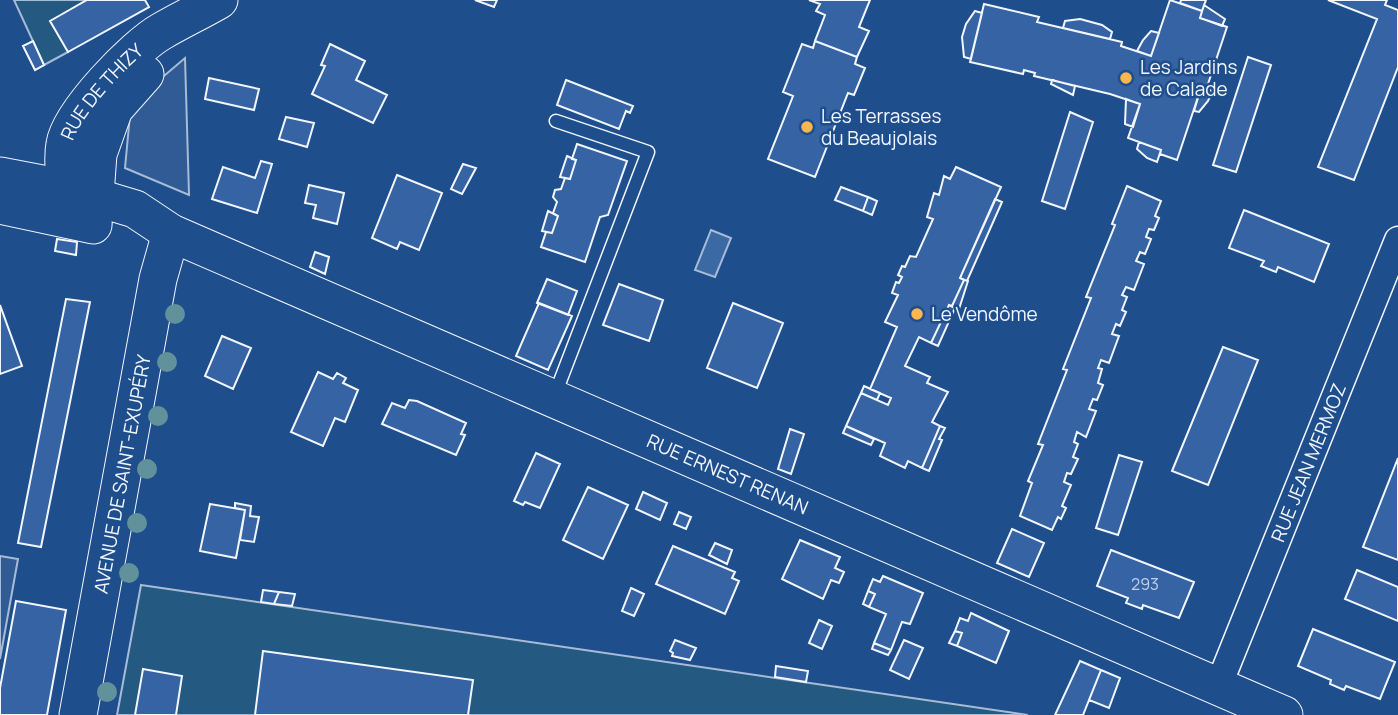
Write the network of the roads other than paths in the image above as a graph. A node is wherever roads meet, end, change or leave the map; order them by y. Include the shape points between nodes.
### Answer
1 (219, 0) edge
2 (185, 20) junction
3 (556, 121) dead end
4 (66, 137) junction
5 (0, 175) edge
6 (0, 205) edge
7 (81, 208) junction
8 (170, 233) junction
9 (1398, 240) edge
10 (554, 399) junction
11 (1218, 687) junction
12 (1278, 714) edge
13 (78, 715) edge

1 - 2 main road, RUE DE THIZY
2 - 4 main road, RUE DE THIZY via 153,37 116,72
2 - 7 main road, RUE DE THIZY via 114,109
3 - 10 lane via 648,152
4 - 5 main road
4 - 7 main road, RUE DE THIZY via 64,147
5 - 7 main road
6 - 7 main road
7 - 8 main road, RUE ERNEST RENAN
8 - 10 main road, RUE ERNEST RENAN
8 - 13 main road, AVENUE DE SAINT-EXUPÉRY
9 - 11 street, RUE JEAN MERMOZ
10 - 11 main road, RUE ERNEST RENAN
11 - 12 main road, RUE ERNEST RENAN

